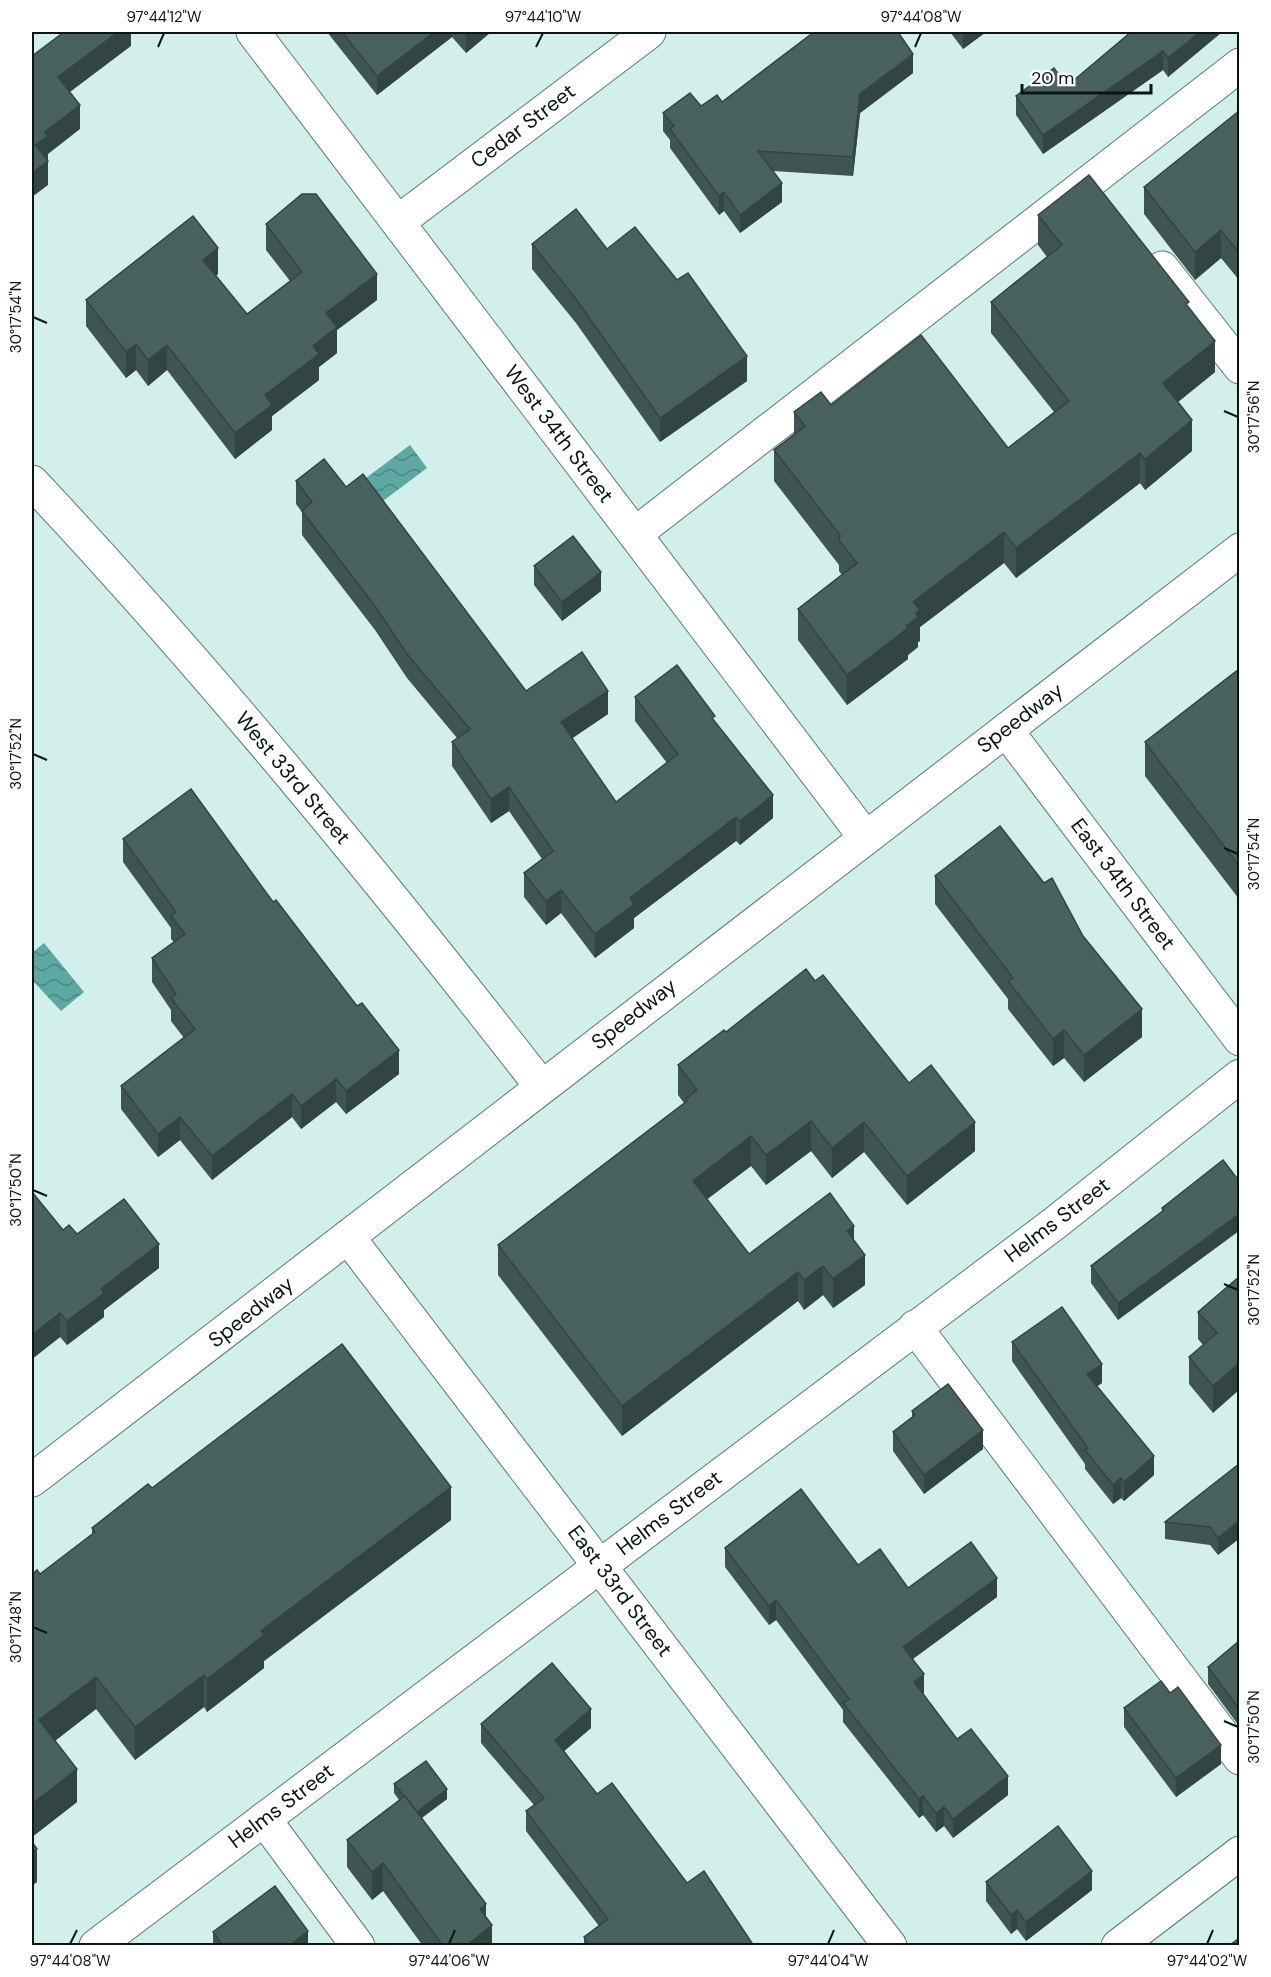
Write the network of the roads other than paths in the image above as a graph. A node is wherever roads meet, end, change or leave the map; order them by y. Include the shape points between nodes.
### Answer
1 (253, 32) edge
2 (649, 32) edge
3 (1239, 65) edge
4 (1092, 179) junction
5 (1114, 207) edge
6 (398, 222) junction
7 (1143, 245) edge
8 (1239, 367) edge
9 (32, 482) edge
10 (635, 534) junction
11 (1239, 550) edge
12 (1006, 730) junction
13 (865, 837) junction
14 (1239, 1039) edge
15 (1239, 1076) edge
16 (541, 1086) junction
17 (348, 1237) junction
18 (915, 1328) junction
19 (32, 1480) edge
20 (600, 1565) junction
21 (1239, 1758) edge
22 (264, 1819) junction
23 (1239, 1853) edge
24 (96, 1946) edge
25 (358, 1946) edge
26 (890, 1946) edge
27 (1118, 1946) edge

1 - 6 street, West 34th Street
2 - 6 street, Cedar Street
3 - 4 street
4 - 5 street
4 - 10 street
6 - 10 street, West 34th Street
7 - 8 street
9 - 16 street, West 33rd Street via 117,572 261,739
10 - 13 street, West 34th Street
11 - 12 street, Speedway
12 - 13 street, Speedway
12 - 14 street, East 34th Street
13 - 16 street, Speedway
15 - 18 street, Helms Street
16 - 17 street, Speedway
17 - 19 street, Speedway
17 - 20 street, East 33rd Street
18 - 20 street, Helms Street
18 - 21 street
20 - 22 street, Helms Street
20 - 26 street, East 33rd Street
22 - 24 street, Helms Street
22 - 25 street
23 - 27 street

